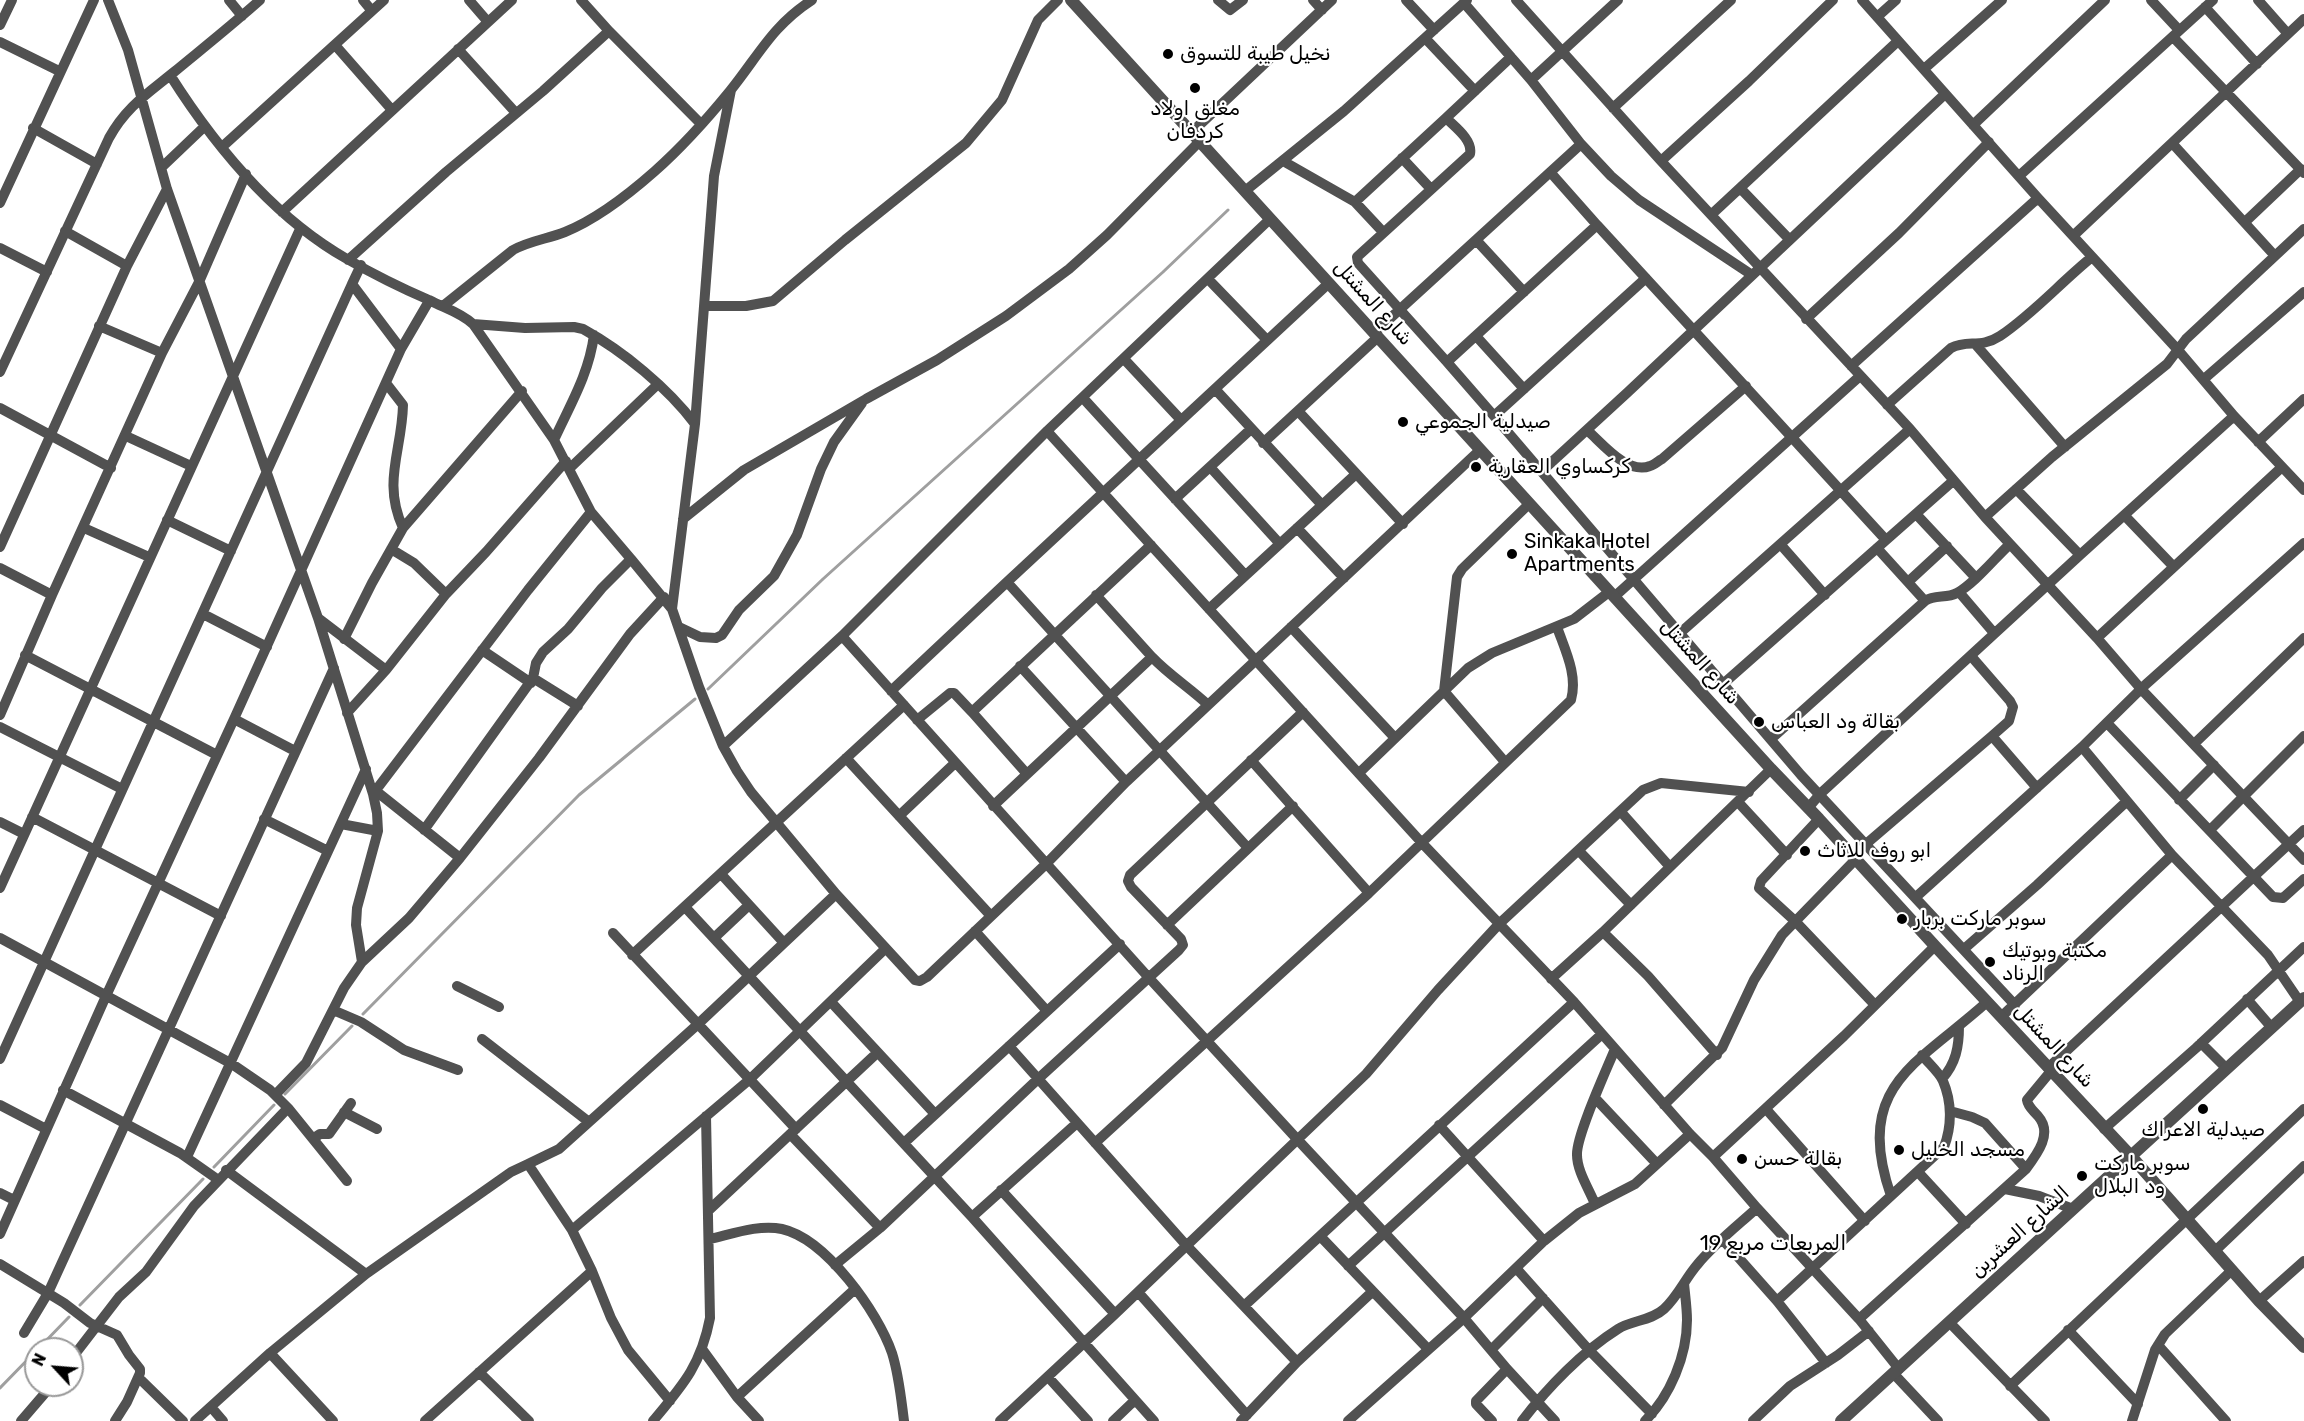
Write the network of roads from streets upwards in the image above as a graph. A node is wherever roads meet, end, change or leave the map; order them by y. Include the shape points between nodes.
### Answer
1 (12, 0) edge
2 (94, 0) edge
3 (108, 0) edge
4 (229, 0) edge
5 (260, 0) edge
6 (363, 0) edge
7 (384, 0) edge
8 (469, 0) edge
9 (512, 0) edge
10 (581, 0) edge
11 (812, 0) edge
12 (1058, 0) edge
13 (1071, 0) edge
14 (1218, 0) edge
15 (1243, 0) edge
16 (1312, 0) edge
17 (1332, 0) edge
18 (1406, 0) edge
19 (1516, 0) edge
20 (1618, 0) edge
21 (1731, 0) edge
22 (1833, 0) edge
23 (1862, 0) edge
24 (1896, 0) edge
25 (2002, 0) edge
26 (2105, 0) edge
27 (2151, 0) edge
28 (2258, 0) edge
29 (1465, 1) edge
30 (2209, 4) edge
31 (1322, 10) junction
32 (372, 11) junction
33 (242, 16) junction
34 (1877, 17) junction
35 (2304, 19) edge
36 (488, 22) junction
37 (0, 25) edge
38 (609, 31) junction
39 (2176, 33) junction
40 (1430, 34) junction
41 (2288, 34) junction
42 (1898, 41) junction
43 (0, 42) edge
44 (334, 45) junction
45 (458, 49) junction
46 (1562, 51) junction
47 (1511, 57) junction
48 (2257, 64) junction
49 (1924, 69) junction
50 (59, 71) junction
51 (170, 75) junction
52 (1531, 80) junction
53 (731, 90) junction
54 (1475, 91) junction
55 (1945, 93) junction
56 (2225, 93) junction
57 (142, 96) junction
58 (1613, 108) junction
59 (392, 110) junction
60 (516, 113) junction
61 (1446, 118) junction
62 (701, 124) junction
63 (1973, 125) junction
64 (204, 127) junction
65 (33, 128) junction
66 (1192, 132) junction
67 (1200, 141) junction
68 (1989, 142) junction
69 (2172, 143) junction
70 (1581, 144) junction
71 (222, 147) junction
72 (1402, 158) junction
73 (1283, 161) junction
74 (1661, 161) junction
75 (97, 164) junction
76 (161, 168) junction
77 (2303, 171) edge
78 (1551, 173) junction
79 (246, 174) junction
80 (2019, 176) junction
81 (1740, 188) junction
82 (167, 189) junction
83 (1431, 189) junction
84 (1245, 191) junction
85 (2038, 198) junction
86 (1355, 202) junction
87 (0, 203) edge
88 (282, 213) junction
89 (1712, 214) junction
90 (1270, 219) junction
91 (2246, 222) junction
92 (1597, 225) junction
93 (300, 229) junction
94 (2304, 229) edge
95 (65, 231) junction
96 (1383, 232) junction
97 (2073, 236) junction
98 (1789, 239) junction
99 (1477, 241) junction
100 (0, 248) edge
101 (2276, 256) junction
102 (2092, 257) junction
103 (348, 260) junction
104 (126, 266) junction
105 (361, 266) junction
106 (1756, 271) junction
107 (47, 272) junction
108 (1646, 278) junction
109 (1208, 279) junction
110 (199, 282) junction
111 (1329, 283) junction
112 (352, 284) junction
113 (1524, 292) junction
114 (2304, 292) edge
115 (429, 301) junction
116 (443, 306) junction
117 (704, 306) junction
118 (1400, 309) junction
119 (1806, 319) junction
120 (473, 324) junction
121 (99, 326) junction
122 (1694, 330) junction
123 (594, 335) junction
124 (1376, 335) junction
125 (1476, 336) junction
126 (1267, 340) junction
127 (1976, 345) junction
128 (401, 349) junction
129 (2178, 350) junction
130 (162, 353) junction
131 (1124, 358) junction
132 (1447, 362) junction
133 (1851, 366) junction
134 (0, 372) edge
135 (233, 375) junction
136 (1860, 376) junction
137 (2204, 379) junction
138 (386, 382) junction
139 (658, 384) junction
140 (1746, 386) junction
141 (1215, 389) junction
142 (1524, 389) junction
143 (522, 391) junction
144 (1083, 398) junction
145 (866, 399) junction
146 (2304, 399) edge
147 (1887, 405) junction
148 (0, 408) edge
149 (1298, 411) junction
150 (1494, 416) junction
151 (2234, 416) junction
152 (1181, 420) junction
153 (695, 424) junction
154 (1251, 429) junction
155 (1910, 429) junction
156 (1047, 430) junction
157 (1587, 430) junction
158 (50, 434) junction
159 (126, 436) junction
160 (1792, 436) junction
161 (554, 440) junction
162 (2258, 442) junction
163 (1263, 443) junction
164 (2065, 447) junction
165 (1479, 451) junction
166 (1139, 460) junction
167 (568, 465) junction
168 (191, 466) junction
169 (2282, 466) junction
170 (1210, 467) junction
171 (111, 468) junction
172 (1542, 471) junction
173 (267, 472) junction
174 (1356, 474) junction
175 (1953, 481) junction
176 (2016, 489) junction
177 (1843, 490) junction
178 (2304, 490) edge
179 (1103, 494) junction
180 (1175, 499) junction
181 (1529, 504) junction
182 (1322, 505) junction
183 (591, 512) junction
184 (1916, 514) junction
185 (2125, 516) junction
186 (1985, 517) junction
187 (167, 519) junction
188 (683, 519) junction
189 (1403, 524) junction
190 (84, 528) junction
191 (403, 528) junction
192 (1297, 528) junction
193 (1886, 540) junction
194 (2304, 543) edge
195 (1280, 544) junction
196 (1781, 544) junction
197 (2010, 544) junction
198 (1150, 545) junction
199 (1947, 546) junction
200 (0, 547) edge
201 (1877, 548) junction
202 (391, 549) junction
203 (231, 551) junction
204 (2080, 555) junction
205 (149, 557) junction
206 (631, 560) junction
207 (2173, 566) junction
208 (0, 568) edge
209 (301, 570) junction
210 (1245, 575) junction
211 (1975, 577) junction
212 (1344, 578) junction
213 (1634, 578) junction
214 (1007, 582) junction
215 (1908, 582) junction
216 (2048, 585) junction
217 (1959, 592) junction
218 (446, 594) junction
219 (52, 595) junction
220 (1096, 595) junction
221 (1612, 595) junction
222 (1825, 595) junction
223 (664, 597) junction
224 (1925, 601) junction
225 (672, 609) junction
226 (1209, 609) junction
227 (203, 614) junction
228 (318, 618) junction
229 (679, 627) junction
230 (1291, 627) junction
231 (1557, 627) junction
232 (1680, 633) junction
233 (1994, 633) junction
234 (1054, 634) junction
235 (842, 636) junction
236 (2097, 638) junction
237 (2304, 638) edge
238 (344, 639) junction
239 (267, 647) junction
240 (482, 650) junction
241 (25, 655) junction
242 (1971, 656) junction
243 (1152, 657) junction
244 (1255, 661) junction
245 (1020, 666) junction
246 (334, 668) junction
247 (386, 670) junction
248 (532, 680) junction
249 (1723, 684) junction
250 (90, 689) junction
251 (2140, 689) junction
252 (891, 691) junction
253 (1444, 691) junction
254 (1109, 695) junction
255 (904, 705) junction
256 (1208, 705) junction
257 (578, 706) junction
258 (972, 712) junction
259 (1303, 712) junction
260 (347, 713) junction
261 (0, 715) edge
262 (234, 719) junction
263 (917, 720) junction
264 (153, 721) junction
265 (2107, 723) junction
266 (0, 727) edge
267 (1076, 727) junction
268 (1992, 736) junction
269 (2304, 736) edge
270 (1395, 738) junction
271 (1771, 739) junction
272 (2194, 744) junction
273 (723, 746) junction
274 (2082, 747) junction
275 (296, 751) junction
276 (1159, 751) junction
277 (218, 755) junction
278 (58, 757) junction
279 (846, 758) junction
280 (1251, 760) junction
281 (1505, 762) junction
282 (955, 763) junction
283 (2214, 765) junction
284 (366, 769) junction
285 (1771, 769) junction
286 (1359, 772) junction
287 (1027, 774) junction
288 (1126, 782) junction
289 (2037, 788) junction
290 (122, 789) junction
291 (1749, 792) junction
292 (375, 793) junction
293 (1820, 794) junction
294 (2242, 796) junction
295 (2180, 800) junction
296 (1206, 802) junction
297 (1738, 802) junction
298 (2126, 802) junction
299 (993, 806) junction
300 (1293, 806) junction
301 (1809, 807) junction
302 (1621, 812) junction
303 (899, 816) junction
304 (32, 817) junction
305 (264, 819) junction
306 (1819, 819) junction
307 (0, 822) edge
308 (776, 822) junction
309 (341, 824) junction
310 (2210, 830) junction
311 (2304, 830) edge
312 (378, 831) junction
313 (424, 831) junction
314 (24, 834) junction
315 (1422, 843) junction
316 (1866, 844) junction
317 (2289, 844) junction
318 (1248, 848) junction
319 (94, 850) junction
320 (328, 851) junction
321 (1579, 851) junction
322 (1786, 855) junction
323 (2172, 855) junction
324 (460, 858) junction
325 (1856, 859) junction
326 (2304, 860) edge
327 (1046, 864) junction
328 (1670, 867) junction
329 (721, 874) junction
330 (2254, 876) junction
331 (2304, 879) edge
332 (158, 883) junction
333 (0, 888) edge
334 (1369, 893) junction
335 (836, 894) junction
336 (1916, 897) junction
337 (749, 905) junction
338 (1630, 905) junction
339 (2220, 906) junction
340 (685, 907) junction
341 (221, 916) junction
342 (991, 916) junction
343 (1795, 921) junction
344 (1499, 924) junction
345 (1167, 925) junction
346 (975, 931) junction
347 (1603, 932) junction
348 (613, 933) dead end
349 (0, 938) edge
350 (714, 938) junction
351 (784, 943) junction
352 (1120, 944) junction
353 (1935, 946) junction
354 (2304, 947) edge
355 (885, 949) junction
356 (1964, 949) junction
357 (632, 955) junction
358 (43, 961) junction
359 (362, 962) junction
360 (2279, 970) junction
361 (750, 976) junction
362 (1150, 979) junction
363 (1551, 979) junction
364 (457, 986) dead end
365 (106, 996) junction
366 (2247, 999) junction
367 (2302, 1000) edge
368 (831, 1002) junction
369 (1574, 1002) junction
370 (1987, 1002) junction
371 (1875, 1005) junction
372 (2015, 1005) junction
373 (500, 1007) dead end
374 (333, 1010) junction
375 (1047, 1011) junction
376 (2001, 1017) junction
377 (697, 1025) junction
378 (1959, 1026) junction
379 (2272, 1028) junction
380 (169, 1029) junction
381 (801, 1031) junction
382 (1602, 1034) junction
383 (482, 1039) dead end
384 (1207, 1041) junction
385 (2201, 1043) junction
386 (1009, 1046) junction
387 (1615, 1049) junction
388 (877, 1053) junction
389 (1717, 1055) junction
390 (1922, 1055) junction
391 (0, 1059) edge
392 (232, 1064) junction
393 (2049, 1069) junction
394 (2227, 1069) junction
395 (458, 1070) dead end
396 (1038, 1079) junction
397 (1942, 1079) junction
398 (748, 1080) junction
399 (847, 1081) junction
400 (63, 1090) junction
401 (275, 1095) junction
402 (1595, 1098) junction
403 (0, 1105) edge
404 (1664, 1105) junction
405 (288, 1108) junction
406 (1766, 1109) junction
407 (2304, 1110) edge
408 (1950, 1111) junction
409 (935, 1114) junction
410 (706, 1116) junction
411 (589, 1122) junction
412 (125, 1123) junction
413 (1077, 1123) junction
414 (1439, 1125) junction
415 (46, 1129) junction
416 (377, 1129) dead end
417 (2104, 1129) junction
418 (793, 1131) junction
419 (1690, 1134) junction
420 (314, 1138) junction
421 (1297, 1139) junction
422 (904, 1143) junction
423 (1095, 1143) junction
424 (1467, 1156) junction
425 (2131, 1156) junction
426 (188, 1157) junction
427 (1713, 1157) junction
428 (528, 1164) junction
429 (1658, 1164) junction
430 (2304, 1166) edge
431 (2026, 1168) junction
432 (226, 1170) junction
433 (1918, 1172) junction
434 (934, 1177) junction
435 (217, 1179) junction
436 (347, 1181) dead end
437 (2005, 1189) junction
438 (1002, 1190) junction
439 (0, 1193) edge
440 (1891, 1196) junction
441 (14, 1200) junction
442 (1355, 1202) junction
443 (1595, 1204) junction
444 (1756, 1208) junction
445 (2073, 1209) junction
446 (709, 1210) junction
447 (972, 1216) junction
448 (2186, 1219) junction
449 (1865, 1221) junction
450 (1966, 1224) junction
451 (880, 1228) junction
452 (572, 1230) junction
453 (1384, 1233) junction
454 (0, 1234) edge
455 (1320, 1236) junction
456 (710, 1239) junction
457 (1722, 1239) junction
458 (1544, 1241) junction
459 (1186, 1245) junction
460 (2215, 1251) junction
461 (2304, 1261) edge
462 (0, 1264) edge
463 (835, 1264) junction
464 (1348, 1266) junction
465 (1516, 1268) junction
466 (1813, 1268) junction
467 (2232, 1270) junction
468 (592, 1271) junction
469 (366, 1274) junction
470 (1684, 1283) junction
471 (855, 1289) junction
472 (1138, 1292) junction
473 (1372, 1292) junction
474 (48, 1293) junction
475 (1543, 1298) junction
476 (1777, 1301) junction
477 (2259, 1301) junction
478 (1244, 1305) junction
479 (1115, 1314) junction
480 (1464, 1318) junction
481 (1859, 1318) junction
482 (1949, 1322) junction
483 (96, 1326) junction
484 (2068, 1330) junction
485 (1869, 1331) junction
486 (24, 1333) dead end
487 (84, 1342) edge
488 (1083, 1344) junction
489 (2158, 1345) junction
490 (2304, 1347) edge
491 (1428, 1349) junction
492 (702, 1350) junction
493 (1491, 1350) junction
494 (1590, 1350) junction
495 (270, 1353) junction
496 (1297, 1362) junction
497 (1826, 1363) junction
498 (1507, 1369) junction
499 (1896, 1371) junction
500 (479, 1372) junction
501 (1048, 1377) junction
502 (139, 1378) junction
503 (2010, 1386) junction
504 (42, 1397) edge
505 (737, 1397) junction
506 (1135, 1400) junction
507 (670, 1401) junction
508 (1537, 1401) junction
509 (2138, 1404) junction
510 (211, 1407) junction
511 (1244, 1418) edge
512 (1648, 1418) edge
513 (21, 1421) edge
514 (115, 1421) edge
515 (183, 1421) edge
516 (195, 1421) edge
517 (223, 1421) edge
518 (333, 1421) edge
519 (425, 1421) edge
520 (530, 1421) edge
521 (653, 1421) edge
522 (759, 1421) edge
523 (904, 1421) edge
524 (1000, 1421) edge
525 (1088, 1421) edge
526 (1113, 1421) edge
527 (1154, 1421) edge
528 (1348, 1421) edge
529 (1492, 1421) edge
530 (1522, 1421) edge
531 (1555, 1421) edge
532 (1753, 1421) edge
533 (1841, 1421) edge
534 (1938, 1421) edge
535 (2045, 1421) edge
536 (2132, 1421) edge
537 (2226, 1421) edge

1 - 37 street
2 - 50 street
3 - 57 street
4 - 33 street
5 - 33 street
6 - 32 street
7 - 32 street
8 - 36 street
9 - 36 street
10 - 38 street
11 - 53 street via 772,34
12 - 117 street via 1038,20 1002,100 966,143 773,301 746,306
13 - 66 street, شارع المشتل
14 - 15 street via 1230,10
16 - 31 street
17 - 31 street
18 - 40 street
19 - 46 street
20 - 46 street
21 - 58 street
22 - 74 street
23 - 34 street
24 - 34 street
25 - 49 street
26 - 63 street
27 - 39 street
28 - 41 street
29 - 40 street
29 - 47 street
30 - 39 street
30 - 48 street
31 - 66 street
32 - 44 street
33 - 51 street
34 - 42 street
35 - 41 street
36 - 45 street
38 - 60 street
38 - 62 street
39 - 56 street
39 - 80 street
40 - 54 street
40 - 73 street
41 - 48 street
42 - 49 street
42 - 81 street
43 - 50 street
44 - 59 street
44 - 71 street
45 - 59 street
45 - 60 street
46 - 52 street
46 - 58 street
47 - 52 street
47 - 54 street
48 - 56 street
49 - 55 street
50 - 65 street
51 - 57 street
51 - 64 street
52 - 70 street
53 - 62 street
53 - 117 street via 714,176
54 - 61 street
55 - 63 street
55 - 98 street
56 - 69 street
56 - 77 street
57 - 75 street via 121,118
57 - 76 street
58 - 74 street
59 - 88 street
60 - 103 street
61 - 72 street
61 - 83 street via 1469,142 1470,154
62 - 116 street via 625,196 565,232 513,250
63 - 68 street
64 - 71 street
64 - 76 street
65 - 75 street
65 - 87 street
66 - 67 street, شارع المشتل
67 - 84 street, شارع المشتل
67 - 145 street via 1069,269 937,360
68 - 80 street
68 - 119 street
69 - 91 street
69 - 97 street
70 - 78 street
70 - 106 street via 1631,194
71 - 79 street
72 - 83 street
72 - 86 street
73 - 84 street
73 - 86 street
74 - 89 street
75 - 95 street
76 - 82 street
77 - 91 street
78 - 92 street
78 - 99 street
79 - 88 street
79 - 110 street
80 - 85 street
81 - 89 street
81 - 98 street
82 - 104 street
82 - 110 street
83 - 96 street
84 - 90 street, شارع المشتل
85 - 97 street
85 - 133 street
86 - 96 street
88 - 93 street
89 - 106 street
90 - 109 street
90 - 111 street, شارع المشتل
91 - 101 street
92 - 108 street
92 - 113 street
93 - 103 street
93 - 135 street
94 - 101 street
95 - 104 street
95 - 107 street
96 - 118 street via 1356,260
97 - 102 street
98 - 106 street
99 - 113 street
99 - 118 street
100 - 107 street
101 - 129 street
102 - 127 street via 1999,336
102 - 129 street
103 - 105 street
104 - 121 street
105 - 112 street
105 - 115 street
106 - 119 street
106 - 122 street
107 - 134 street
108 - 122 street
108 - 142 street
109 - 126 street
109 - 131 street
110 - 130 street
110 - 135 street
111 - 124 street, شارع المشتل
111 - 126 street
112 - 128 street
112 - 173 street
113 - 125 street
114 - 137 street
115 - 116 street
115 - 128 street
116 - 120 street
117 - 153 street
118 - 124 street
118 - 132 street
119 - 133 street
120 - 123 street via 574,327
120 - 143 street
121 - 130 street
121 - 158 street
122 - 140 street
122 - 157 street
123 - 139 street
123 - 161 street via 586,373
124 - 149 street
124 - 165 street, شارع المشتل
125 - 132 street
125 - 142 street
126 - 141 street
127 - 147 street via 1959,344 1951,348
127 - 164 street
128 - 138 street
129 - 137 street
129 - 164 street via 2159,371
130 - 159 street
131 - 144 street
131 - 152 street
132 - 150 street
133 - 136 street
135 - 168 street
135 - 173 street
136 - 147 street
136 - 160 street
137 - 151 street
138 - 191 street via 403,405 392,481 395,511
138 - 209 street
139 - 153 street
139 - 167 street
140 - 157 street via 1649,467 1639,468 1618,459
140 - 160 street
141 - 152 street
141 - 154 street
142 - 150 street
143 - 161 street
143 - 191 street
144 - 156 street
144 - 166 street
145 - 188 street via 744,470
145 - 229 street via 834,442 797,535 774,576 739,610 722,635 700,637
146 - 162 street
147 - 155 street
148 - 158 street
149 - 163 street
149 - 174 street
150 - 172 street
151 - 162 street
151 - 185 street
152 - 166 street
153 - 188 street
154 - 163 street
154 - 170 street
155 - 175 street
155 - 177 street
156 - 179 street
156 - 235 street
157 - 172 street
158 - 171 street
158 - 200 street
159 - 168 street
159 - 171 street
160 - 177 street
160 - 213 street
161 - 167 street
162 - 169 street
163 - 182 street
164 - 176 street
165 - 181 street, شارع المشتل
165 - 189 street
166 - 179 street
166 - 180 street
167 - 183 street
167 - 218 street
168 - 187 street
169 - 178 street
169 - 207 street
170 - 180 street
170 - 195 street
171 - 190 street
172 - 213 street
173 - 203 street
173 - 209 street
174 - 182 street
174 - 189 street
175 - 184 street
175 - 186 street
176 - 186 street
176 - 204 street
177 - 193 street
177 - 196 street
179 - 198 street
179 - 214 street
180 - 210 street
181 - 221 street, شارع المشتل
181 - 253 street via 1457,577
182 - 192 street
183 - 206 street
183 - 240 street
184 - 193 street
184 - 199 street
185 - 204 street
185 - 207 street
186 - 197 street
187 - 203 street
187 - 205 street
188 - 225 street
189 - 212 street
190 - 205 street
190 - 219 street
191 - 202 street
192 - 195 street
192 - 212 street
193 - 201 street
194 - 251 street
195 - 210 street
196 - 222 street
196 - 232 street
197 - 211 street
197 - 216 street
198 - 220 street
198 - 226 street
199 - 211 street
199 - 215 street
201 - 215 street
201 - 222 street
202 - 218 street via 414,563
202 - 238 street
203 - 227 street
204 - 216 street
205 - 250 street
206 - 223 street
206 - 248 street via 543,652
207 - 236 street
208 - 219 street
209 - 228 street
209 - 239 street
210 - 226 street
211 - 217 street
212 - 230 street
213 - 221 street
213 - 232 street
214 - 234 street
214 - 252 street
215 - 224 street
216 - 233 street
216 - 236 street
217 - 224 street
217 - 233 street
218 - 247 street
219 - 241 street
220 - 234 street
220 - 243 street
221 - 231 street
221 - 285 street, شارع المشتل
222 - 249 street
223 - 225 street
223 - 257 street via 630,634
224 - 271 street
225 - 229 street
226 - 244 street
227 - 239 street
227 - 264 street
228 - 238 street
228 - 246 street
229 - 273 street
230 - 244 street
230 - 270 street
231 - 253 street via 1492,653 1468,668
231 - 281 street via 1572,674 1574,688 1570,700
232 - 249 street
233 - 242 street
234 - 245 street
234 - 254 street
235 - 252 street
235 - 273 street
236 - 251 street
237 - 272 street
238 - 247 street
239 - 262 street
240 - 248 street
240 - 292 street
241 - 250 street
241 - 261 street
242 - 268 street via 2013,707 2009,721
242 - 293 street
243 - 254 street
243 - 256 street
244 - 256 street
244 - 259 street
245 - 258 street
245 - 267 street
246 - 260 street
246 - 275 street
247 - 260 street
248 - 257 street
248 - 313 street
249 - 271 street
250 - 264 street
250 - 278 street
251 - 265 street
251 - 272 street
252 - 255 street
253 - 270 street
253 - 281 street
254 - 267 street
254 - 276 street
255 - 263 street
255 - 279 street
256 - 276 street
257 - 324 street
258 - 263 street via 950,693
258 - 287 street
259 - 280 street
259 - 286 street
260 - 284 street
262 - 275 street
262 - 277 street
263 - 282 street
264 - 277 street
264 - 290 street
265 - 274 street
265 - 295 street
266 - 278 street
267 - 287 street
267 - 288 street
268 - 289 street
268 - 316 street
269 - 294 street
270 - 286 street
271 - 293 street
272 - 283 street
273 - 308 street via 746,785
274 - 289 street
274 - 298 street
275 - 305 street
276 - 288 street
276 - 296 street
277 - 332 street
278 - 290 street
278 - 304 street
279 - 303 street
279 - 308 street
280 - 296 street
280 - 300 street
281 - 315 street
282 - 299 street
282 - 303 street
283 - 294 street
283 - 295 street
284 - 292 street
284 - 309 street
285 - 291 street
285 - 301 street, شارع المشتل
286 - 315 street
287 - 299 street
288 - 327 street
289 - 336 street
290 - 319 street
291 - 297 street
291 - 302 street via 1661,783 1643,790
292 - 312 street
292 - 313 street
293 - 301 street
293 - 316 street
294 - 310 street
294 - 317 street
295 - 310 street
296 - 318 street
296 - 345 street via 1130,874 1131,887
297 - 322 street
297 - 328 street
298 - 323 street
298 - 356 street
299 - 327 street
300 - 318 street
300 - 334 street
301 - 306 street, شارع المشتل
302 - 321 street
302 - 328 street
303 - 342 street
304 - 314 street
304 - 319 street
305 - 320 street
305 - 341 street
306 - 322 street
306 - 325 street, شارع المشتل
307 - 314 street
308 - 329 street
308 - 335 street
309 - 312 street
309 - 320 street
310 - 330 street
311 - 317 street
312 - 359 street via 357,908
313 - 324 street
314 - 333 street
315 - 334 street
315 - 344 street
316 - 336 street
317 - 326 street
317 - 330 street
318 - 345 street
319 - 332 street
319 - 358 street
320 - 392 street
321 - 338 street
321 - 344 street
322 - 343 street via 1759,888
323 - 339 street
323 - 372 street
324 - 359 street via 409,918
325 - 343 street
325 - 353 street, شارع المشتل
327 - 342 street
327 - 352 street
328 - 338 street
329 - 337 street
329 - 340 street
330 - 331 street via 2277,898 2283,898
330 - 339 street
332 - 341 street
332 - 365 street
334 - 384 street
335 - 351 street
335 - 355 street
336 - 356 street
337 - 350 street
337 - 351 street
338 - 347 street
339 - 360 street
339 - 393 street
340 - 350 street
340 - 357 street
341 - 380 street
342 - 346 street
343 - 371 street
343 - 389 street via 1754,980
344 - 363 street
344 - 421 street via 1366,1074
345 - 362 street via 1183,945
346 - 355 street via 920,981
346 - 375 street
347 - 363 street
347 - 389 street via 1648,976
348 - 357 street
349 - 358 street
350 - 361 street
351 - 361 street
352 - 362 street
352 - 375 street
353 - 370 street, شارع المشتل
353 - 371 street
354 - 360 street
355 - 368 street
356 - 372 street
357 - 377 street
358 - 365 street
358 - 391 street
359 - 374 street
360 - 366 street
360 - 367 street
361 - 377 street
361 - 381 street
362 - 384 street
362 - 396 street
363 - 369 street
364 - 373 street
365 - 380 street
365 - 400 street
366 - 379 street
366 - 385 street
367 - 379 street, الشارع العشرين
368 - 381 street
368 - 388 street
369 - 382 street
369 - 414 street
370 - 376 street, شارع المشتل
370 - 378 street
371 - 406 street
372 - 376 street
374 - 395 street via 361,1022 404,1050
374 - 401 street via 306,1063
375 - 386 street
376 - 393 street, شارع المشتل
377 - 398 street
377 - 411 street
378 - 390 street
378 - 397 street via 1958,1052
379 - 394 street, الشارع العشرين
380 - 392 street
380 - 412 street
381 - 398 street
381 - 399 street
382 - 387 street
382 - 424 street
383 - 411 street
384 - 421 street
384 - 423 street
385 - 394 street
385 - 417 street
386 - 396 street
386 - 409 street
387 - 402 street
387 - 404 street
388 - 399 street
388 - 409 street
389 - 404 street
390 - 397 street
390 - 440 street via 1897,1081 1882,1114 1880,1159
392 - 401 street
392 - 426 street
393 - 417 street, شارع المشتل
393 - 431 street via 2027,1100 2043,1122 2045,1134
394 - 425 street, الشارع العشرين
396 - 413 street
396 - 434 street
397 - 408 street
398 - 410 street
398 - 418 street
399 - 418 street
399 - 422 street
400 - 412 street
400 - 415 street
401 - 405 street
402 - 429 street
402 - 443 street via 1576,1154
403 - 415 street
404 - 419 street
405 - 420 street
405 - 432 street
406 - 427 street
406 - 449 street
407 - 448 street
408 - 431 street via 1985,1123
408 - 433 street via 1944,1147
409 - 422 street
410 - 446 street
410 - 452 street
411 - 428 street via 559,1149
412 - 426 street
412 - 474 street
413 - 423 street
413 - 438 street
414 - 424 street
414 - 442 street
415 - 441 street
416 - 420 street via 348,1108 329,1134
417 - 425 street, شارع المشتل
418 - 446 street
418 - 451 street
419 - 427 street
419 - 429 street
420 - 436 street
421 - 442 street
421 - 459 street
422 - 434 street
423 - 459 street
424 - 453 street
424 - 458 street
425 - 445 street, الشارع العشرين
425 - 448 street, شارع المشتل
426 - 435 street
427 - 444 street
428 - 452 street
428 - 469 street
429 - 443 street via 1625,1191
430 - 460 street
431 - 437 street
432 - 435 street
432 - 469 street
433 - 440 street
433 - 450 street
434 - 447 street
434 - 451 street
435 - 483 street via 146,1272
437 - 445 street
437 - 450 street
438 - 447 street
438 - 479 street
439 - 441 street
440 - 449 street
441 - 454 street
442 - 453 street
442 - 455 street
443 - 458 street
444 - 457 street
444 - 466 street
445 - 482 street, الشارع العشرين
446 - 456 street
447 - 488 street
448 - 460 street, شارع المشتل
448 - 484 street
449 - 466 street
450 - 481 street
451 - 463 street
452 - 468 street
453 - 464 street
453 - 480 street
455 - 464 street
455 - 478 street
456 - 463 street via 752,1229 784,1229 819,1248
456 - 492 street via 710,1318
457 - 470 street
457 - 476 street
458 - 465 street
459 - 472 street
459 - 478 street
460 - 467 street, شارع المشتل
461 - 477 street
462 - 474 street
463 - 471 street
464 - 473 street
465 - 475 street
465 - 480 street
466 - 476 street
466 - 481 street
467 - 477 street, شارع المشتل
467 - 489 street
468 - 500 street
468 - 507 street via 628,1350
469 - 495 street
470 - 494 street via 1662,1311 1619,1329
470 - 512 street via 1687,1319 1683,1351 1664,1398
471 - 505 street
471 - 523 street via 877,1320 892,1354
472 - 479 street
472 - 511 street
473 - 491 street
473 - 496 street
474 - 483 street
474 - 486 street
475 - 493 street
475 - 494 street
476 - 497 street
477 - 490 street, شارع المشتل
478 - 496 street
479 - 488 street
480 - 491 street
480 - 493 street
481 - 485 street
482 - 499 street, الشارع العشرين
482 - 503 street
483 - 487 street
483 - 502 street via 117,1335 140,1369
484 - 503 street
484 - 509 street
485 - 497 street
485 - 499 street
488 - 501 street
488 - 506 street
489 - 509 street
489 - 537 street
491 - 528 street
492 - 505 street
492 - 507 street
493 - 498 street
494 - 508 street
494 - 512 street
495 - 510 street
495 - 518 street
496 - 511 street
497 - 532 street via 1790,1386
498 - 508 street
498 - 529 street via 1476,1401
499 - 533 street, الشارع العشرين
499 - 534 street
500 - 519 street
500 - 520 street
501 - 524 street
501 - 525 street
502 - 514 street
502 - 515 street
503 - 535 street
504 - 513 street
505 - 522 street
506 - 526 street
506 - 527 street
507 - 521 street
508 - 530 street
508 - 531 street
509 - 536 street
510 - 516 street
510 - 517 street

